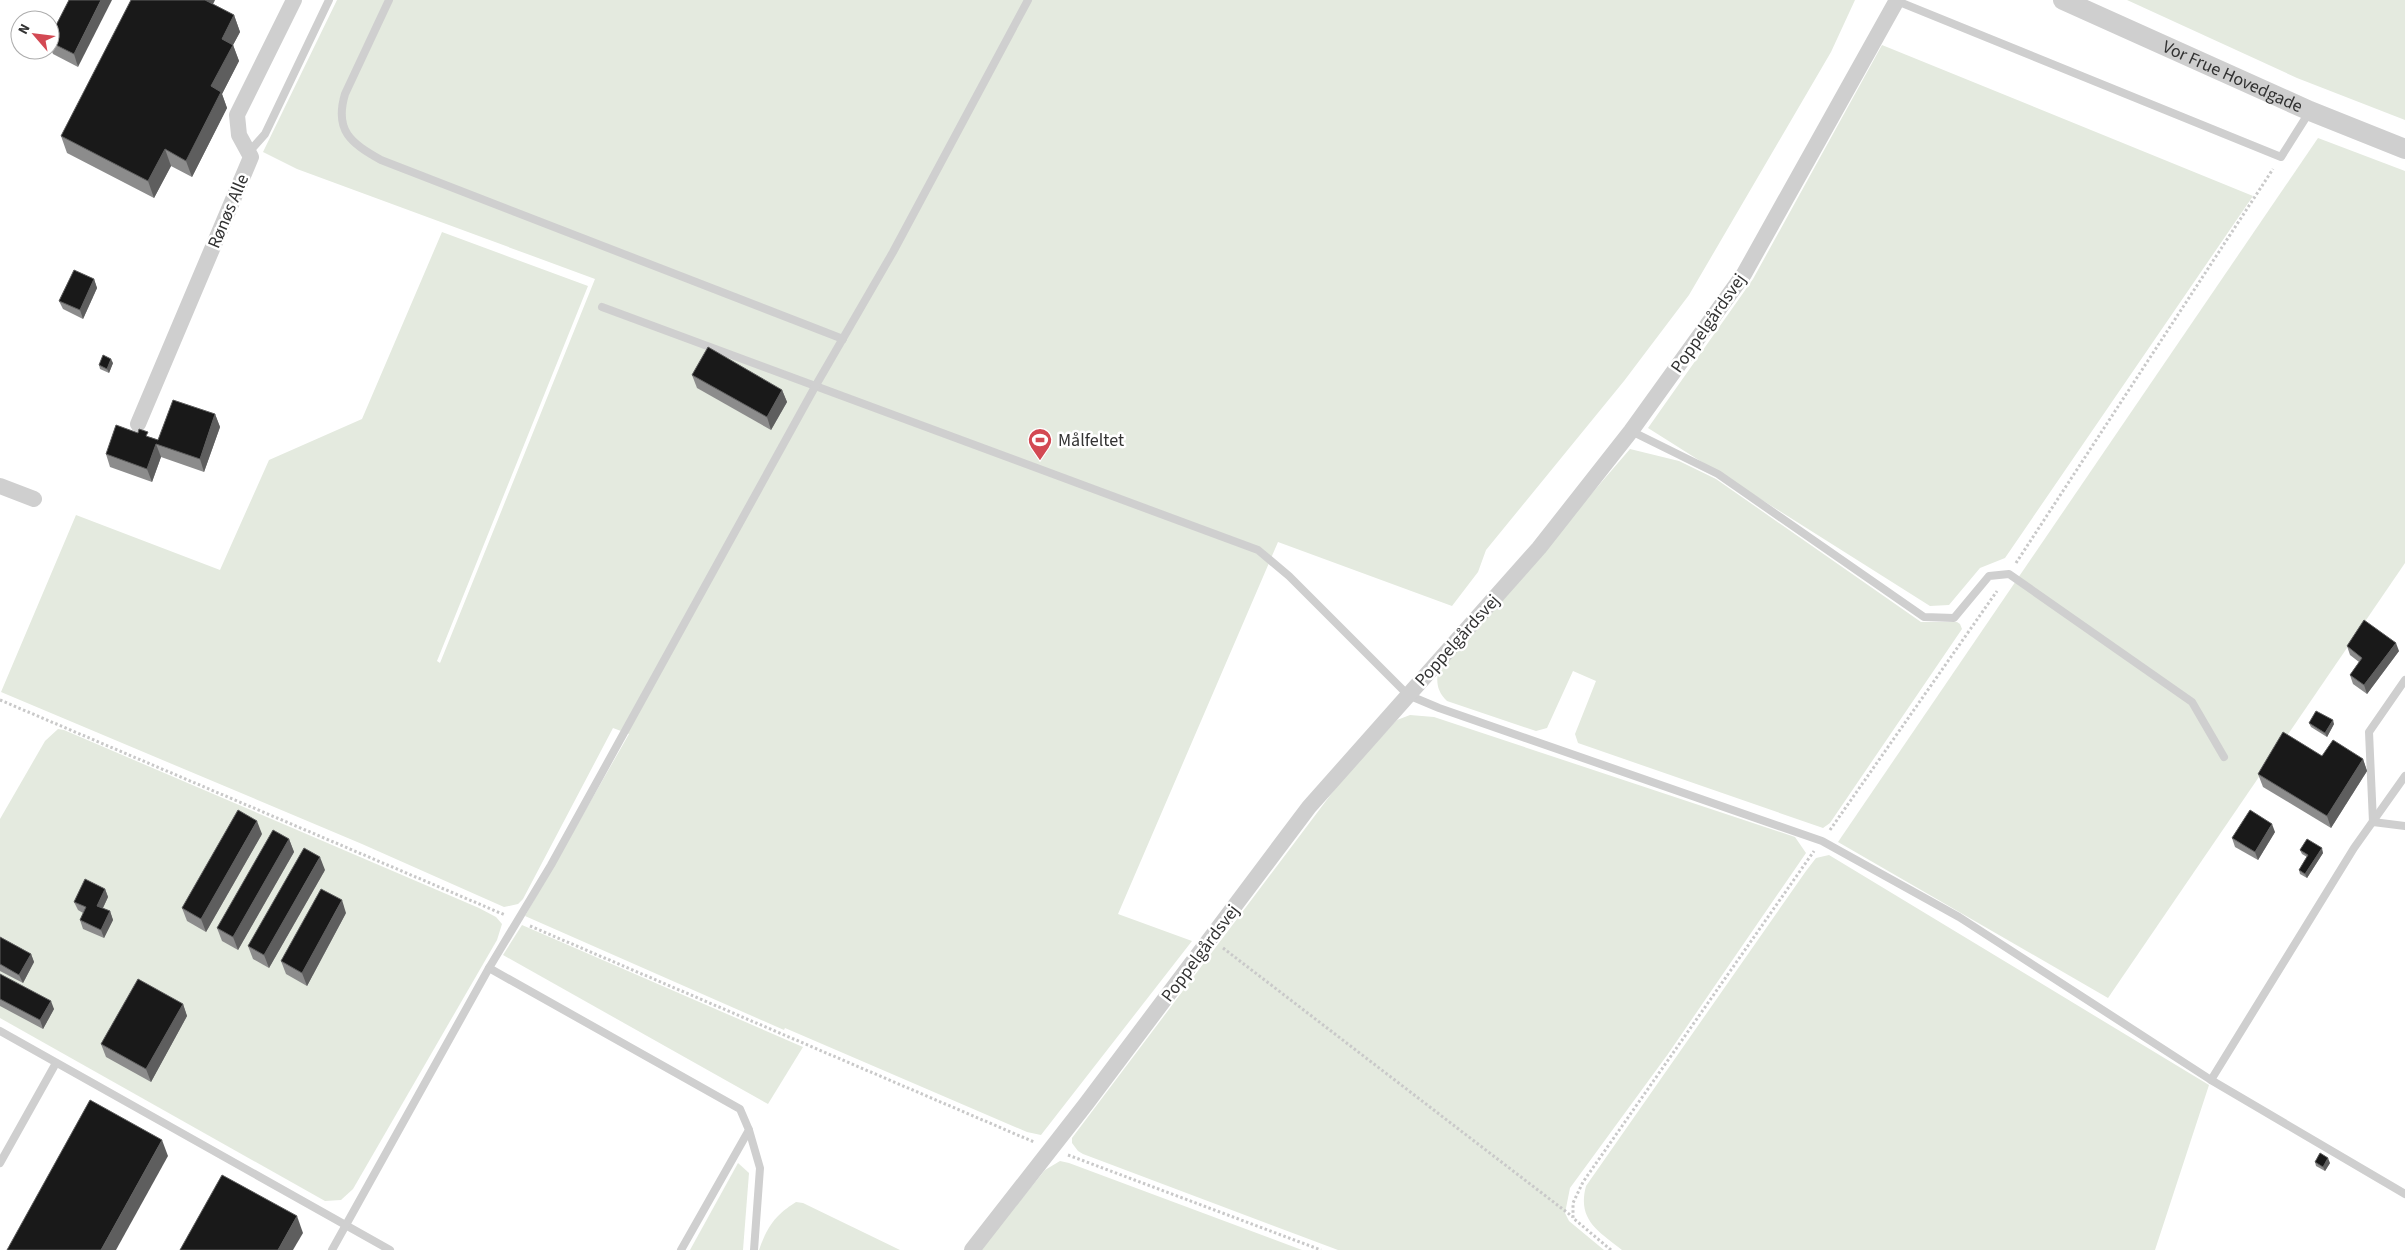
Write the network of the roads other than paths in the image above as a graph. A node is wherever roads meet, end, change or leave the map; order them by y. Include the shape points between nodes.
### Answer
1 (294, 0) edge
2 (329, 0) edge
3 (389, 0) edge
4 (1028, 0) edge
5 (1897, 0) edge
6 (2063, 0) edge
7 (2310, 111) junction
8 (2405, 149) edge
9 (249, 153) junction
10 (602, 307) dead end
11 (843, 339) junction
12 (816, 386) junction
13 (138, 424) dead end
14 (1631, 431) junction
15 (0, 486) edge
16 (34, 499) dead end
17 (2405, 680) edge
18 (1408, 695) junction
19 (2224, 757) dead end
20 (2405, 776) edge
21 (2373, 822) junction
22 (2405, 826) edge
23 (489, 968) junction
24 (0, 1031) edge
25 (56, 1063) junction
26 (2211, 1080) junction
27 (749, 1130) junction
28 (0, 1163) edge
29 (2405, 1194) edge
30 (345, 1226) junction
31 (332, 1250) edge
32 (390, 1250) edge
33 (682, 1250) edge
34 (754, 1250) edge
35 (972, 1250) edge

1 - 9 street, Rønøs Alle via 237,115 239,135
2 - 9 lane via 265,134
3 - 11 lane via 341,108 342,124 356,146 381,160
4 - 11 lane
5 - 7 lane via 2281,157
5 - 14 street, Poppelgårdsvej via 1744,274
6 - 7 street, Vor Frue Hovedgade
7 - 8 street, Vor Frue Hovedgade
9 - 13 street, Rønøs Alle via 251,157
10 - 12 lane
11 - 12 lane
12 - 18 lane via 1258,550
12 - 23 lane via 551,865
14 - 18 street, Poppelgårdsvej via 1539,548
14 - 19 lane via 1718,474 1924,617 1954,618 1989,576 2009,574 2192,702
15 - 16 street
17 - 21 lane via 2369,732
18 - 26 lane via 1822,841 1959,917
18 - 35 street, Poppelgårdsvej via 1309,807
20 - 21 lane
21 - 22 lane
21 - 26 lane
23 - 27 lane via 740,1109
23 - 30 lane
24 - 25 lane
25 - 28 lane
25 - 30 lane
26 - 29 lane
27 - 33 lane
27 - 34 lane via 760,1168
30 - 31 lane
30 - 32 lane

